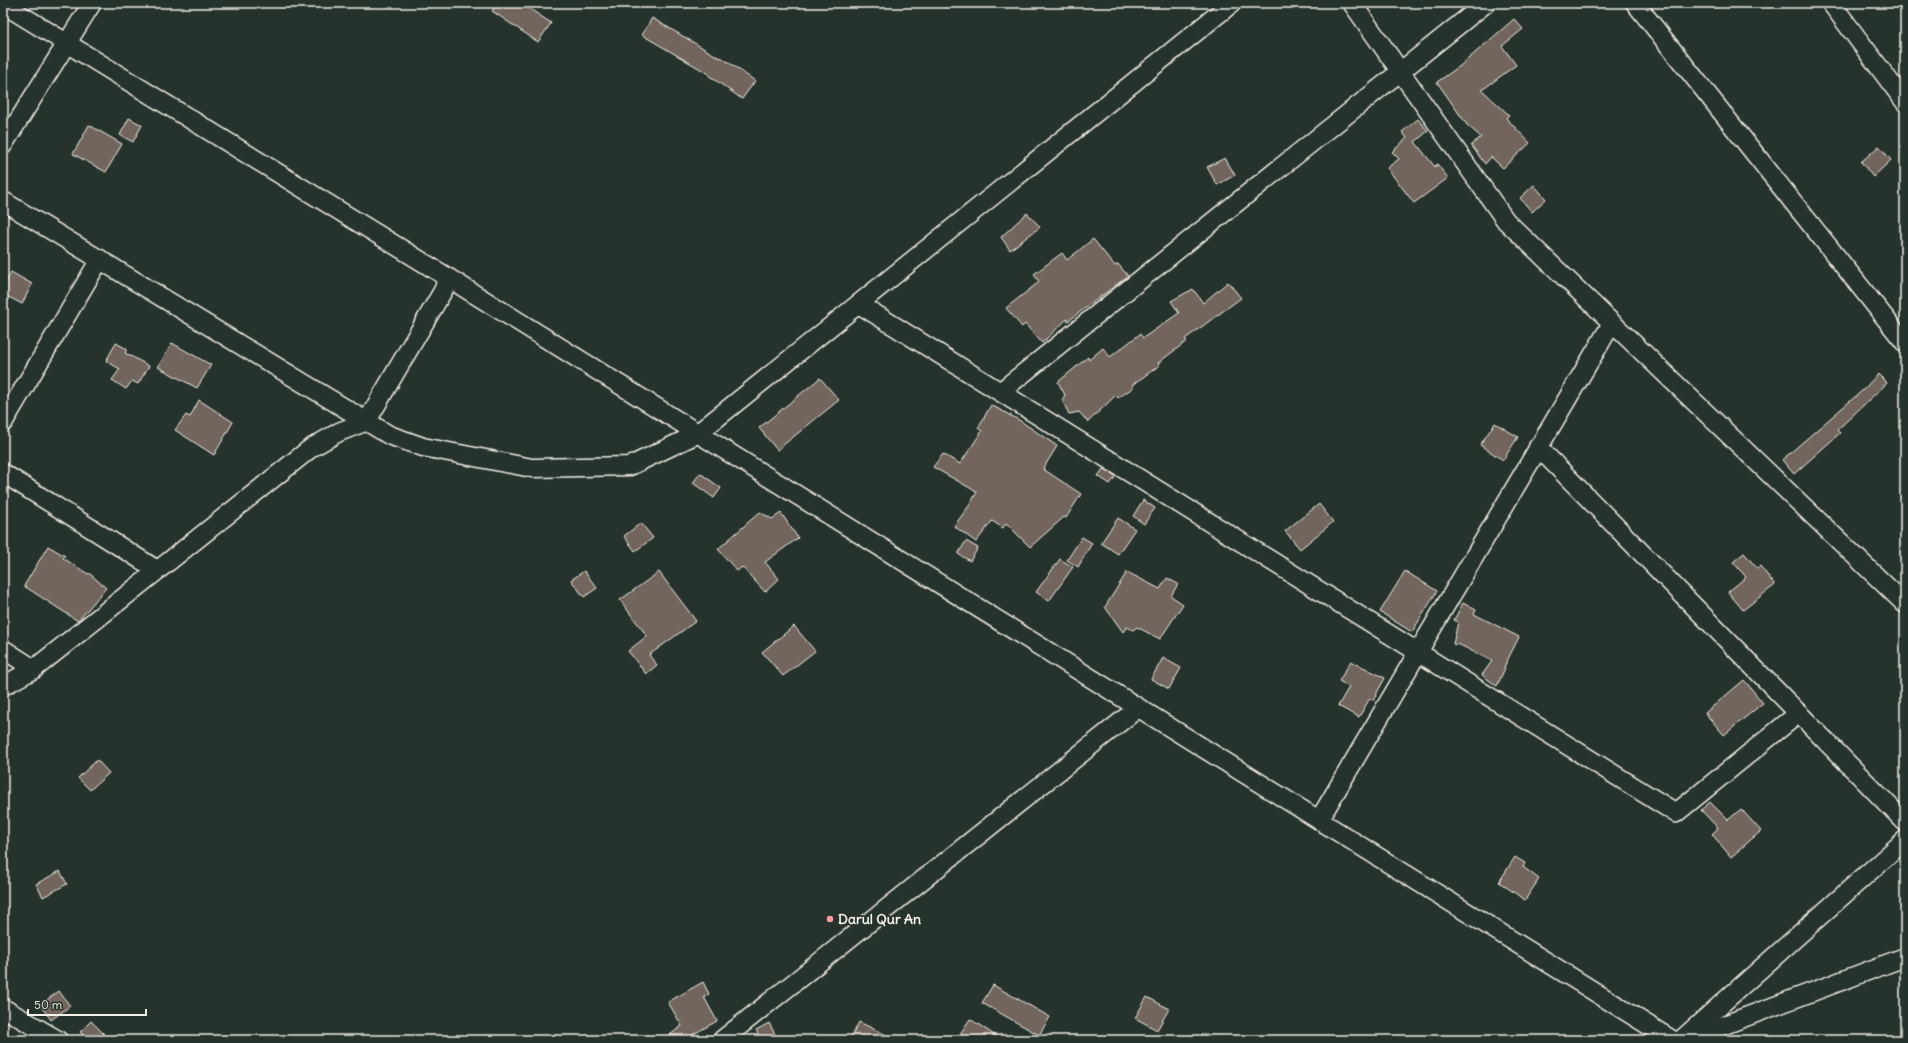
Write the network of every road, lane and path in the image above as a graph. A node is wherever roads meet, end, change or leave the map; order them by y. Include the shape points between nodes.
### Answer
1 (92, 3) edge
2 (1232, 3) edge
3 (1352, 3) edge
4 (1486, 3) edge
5 (1635, 3) edge
6 (1831, 3) edge
7 (3, 4) edge
8 (67, 43) junction
9 (1401, 72) junction
10 (1905, 102) edge
11 (3, 145) edge
12 (3, 201) edge
13 (100, 260) junction
14 (447, 277) junction
15 (859, 304) junction
16 (1612, 323) junction
17 (1905, 343) edge
18 (1000, 392) junction
19 (367, 421) junction
20 (3, 423) edge
21 (697, 434) junction
22 (1538, 447) junction
23 (3, 473) edge
24 (157, 570) junction
25 (1905, 604) edge
26 (3, 650) edge
27 (1418, 652) junction
28 (34, 669) junction
29 (3, 686) edge
30 (1138, 708) junction
31 (1799, 713) junction
32 (1319, 820) junction
33 (1905, 822) edge
34 (1905, 840) edge
35 (1905, 956) edge
36 (3, 1008) edge
37 (58, 1040) edge
38 (722, 1040) edge
39 (1672, 1040) edge
40 (1681, 1040) edge
41 (1686, 1040) edge

1 - 8 street
2 - 15 street
3 - 9 street
4 - 9 street
5 - 17 street
6 - 10 street
7 - 8 street
8 - 11 street
8 - 14 street
9 - 16 street via 1506,221
9 - 18 street
12 - 13 street
13 - 19 street
13 - 20 street
14 - 19 street via 444,289
14 - 21 street
15 - 18 street
15 - 21 street
16 - 22 street
16 - 25 street
18 - 27 street
19 - 21 street via 389,435 423,447 532,468 630,466
19 - 24 street via 339,432 311,448
21 - 30 street
22 - 27 street
22 - 31 street
23 - 24 street
24 - 28 street
26 - 28 street
27 - 31 street via 1676,813
27 - 32 street
28 - 29 street
30 - 32 street
30 - 38 street
31 - 33 street
32 - 39 street
34 - 40 street
35 - 41 street
36 - 37 street

